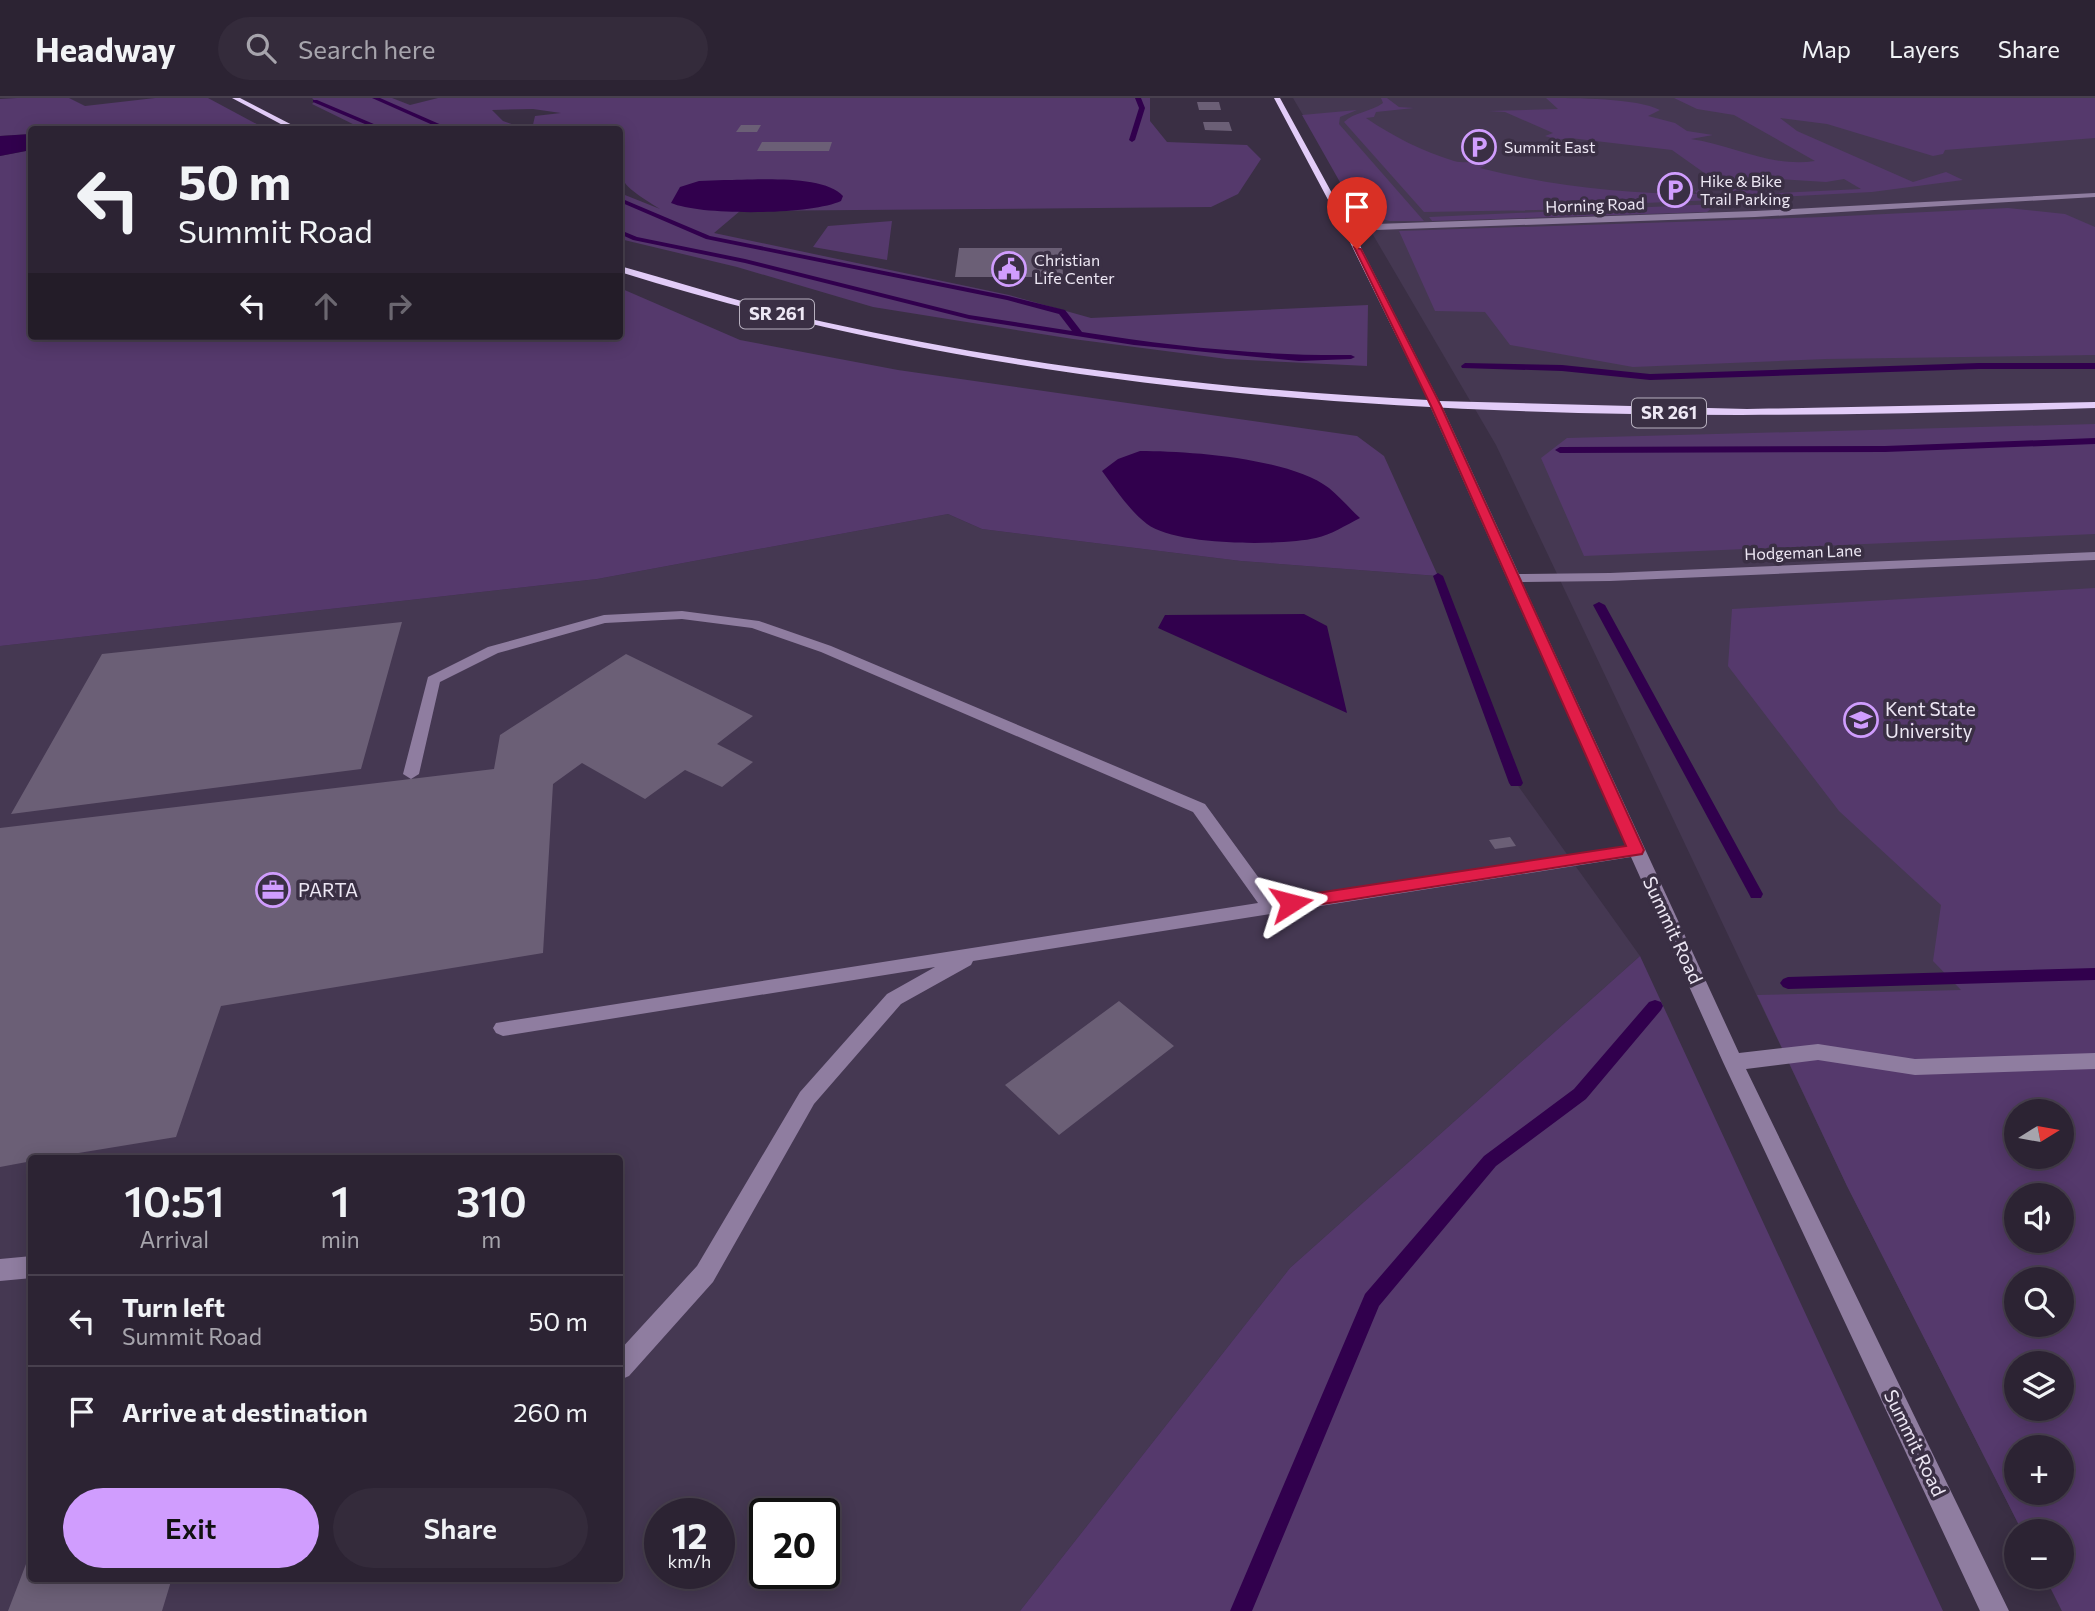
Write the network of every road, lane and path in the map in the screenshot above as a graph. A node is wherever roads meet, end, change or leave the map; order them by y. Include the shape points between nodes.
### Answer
1 (234, 98) edge
2 (1277, 98) edge
3 (291, 126) edge
4 (2095, 195) edge
5 (1347, 228) junction
6 (623, 270) edge
7 (2095, 405) edge
8 (1436, 406) junction
9 (2095, 556) edge
10 (1512, 578) junction
11 (411, 774) dead end
12 (1636, 850) junction
13 (1270, 906) junction
14 (974, 954) junction
15 (503, 1028) dead end
16 (2095, 1061) edge
17 (1733, 1062) junction
18 (28, 1267) edge
19 (0, 1270) edge
20 (623, 1365) edge
21 (1996, 1611) edge

1 - 3 main road
2 - 5 main road, Summit Road
4 - 5 street, Horning Road via 1755,214
5 - 8 main road, Summit Road
6 - 8 main road, SR 261 via 820,325 980,357 1247,391
7 - 8 main road, SR 261 via 1717,414
8 - 10 street, Summit Road
9 - 10 street, Hodgeman Lane
10 - 12 street, Summit Road
11 - 13 street via 433,680 492,650 604,619 682,615 754,624 826,649 1199,808
12 - 13 street
12 - 17 street, Summit Road
13 - 14 street
14 - 15 street
14 - 20 street via 894,999 807,1098 705,1274
16 - 17 street via 1915,1067 1818,1052
17 - 21 street, Summit Road
18 - 19 street

